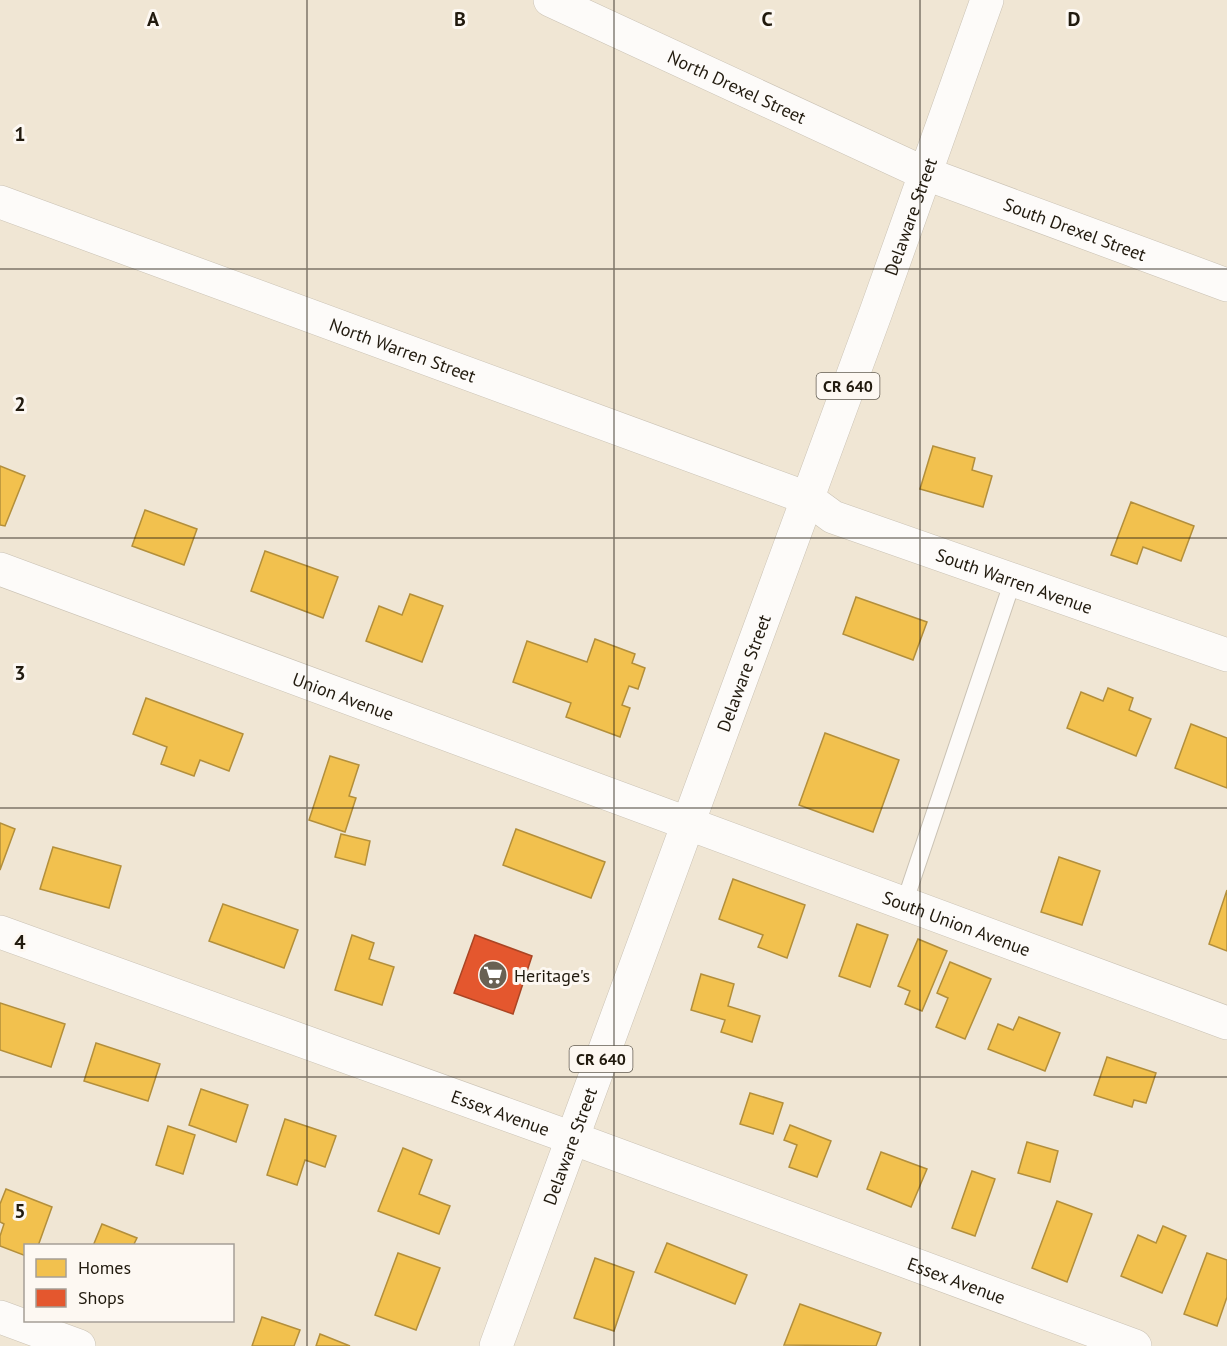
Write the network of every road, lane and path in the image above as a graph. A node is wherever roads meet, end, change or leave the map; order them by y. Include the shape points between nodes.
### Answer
1 (550, 0) edge
2 (987, 0) edge
3 (924, 173) junction
4 (0, 202) edge
5 (1227, 285) edge
6 (807, 498) junction
7 (0, 569) edge
8 (1013, 580) junction
9 (1227, 655) edge
10 (687, 823) junction
11 (904, 904) junction
12 (0, 932) edge
13 (1227, 1023) edge
14 (572, 1138) junction
15 (0, 1317) edge
16 (79, 1346) edge
17 (496, 1346) edge
18 (1135, 1346) edge

1 - 3 street, North Drexel Street
2 - 3 street, Delaware Street / CR 640
3 - 5 street, South Drexel Street
3 - 6 street, Delaware Street / CR 640
4 - 6 street, North Warren Street
6 - 8 street, South Warren Avenue via 833,517
6 - 10 street, Delaware Street / CR 640
7 - 10 street, Union Avenue
8 - 9 street, South Warren Avenue
8 - 11 lane
10 - 11 street, South Union Avenue
10 - 14 street, Delaware Street / CR 640
11 - 13 street, South Union Avenue
12 - 14 street, Essex Avenue
14 - 17 street, Delaware Street / CR 640
14 - 18 street, Essex Avenue
15 - 16 street

